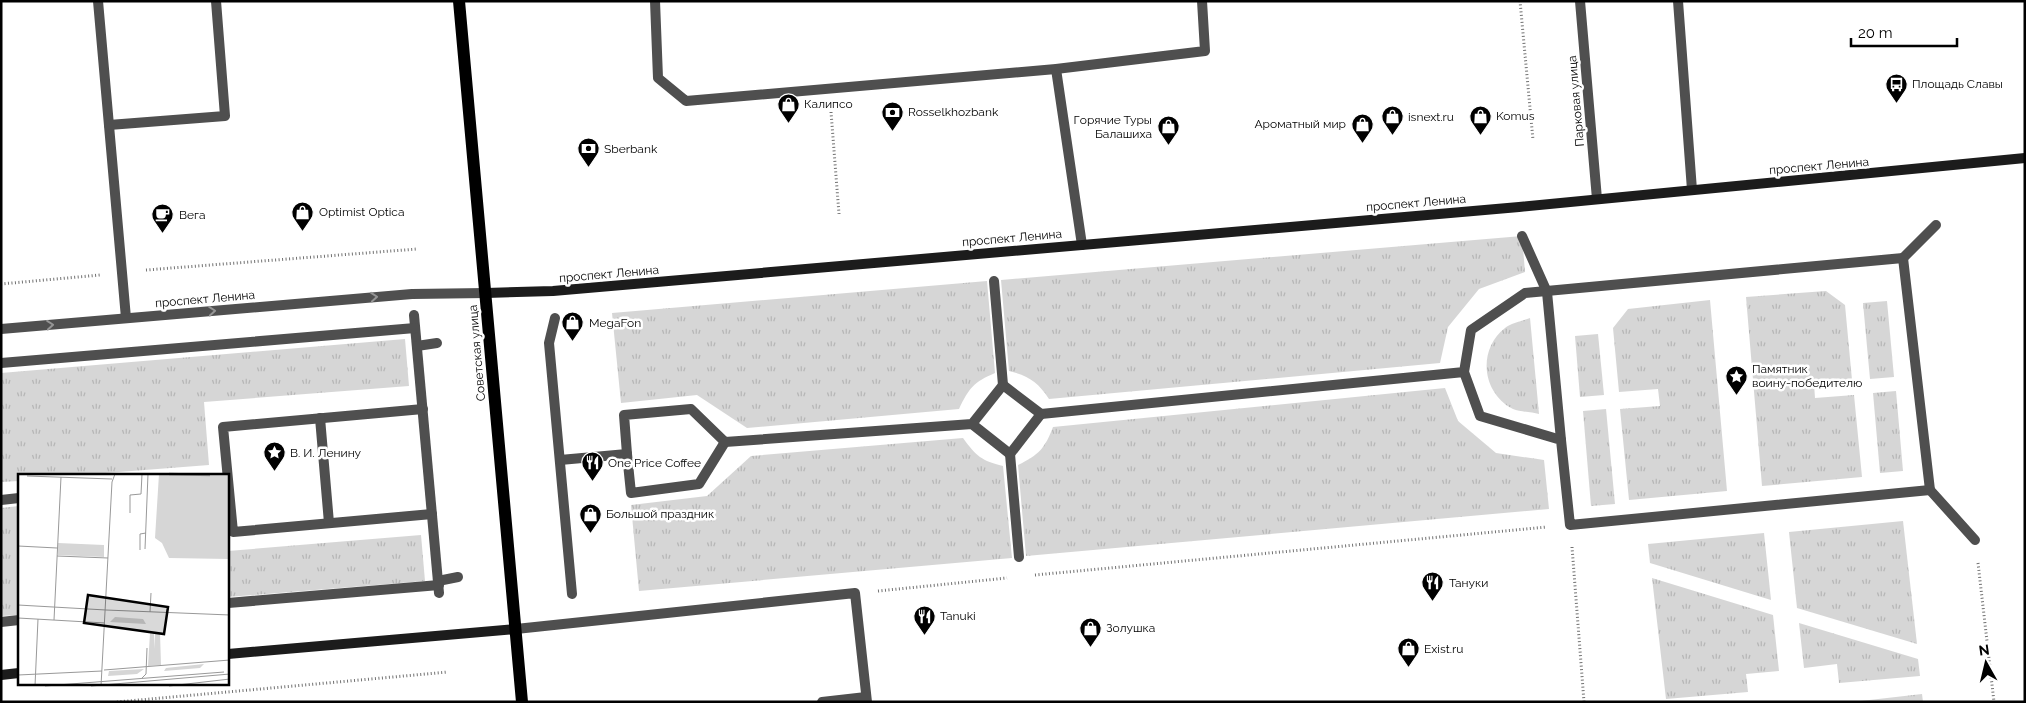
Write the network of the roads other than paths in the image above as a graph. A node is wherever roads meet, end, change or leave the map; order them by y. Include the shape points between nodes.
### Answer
1 (98, 1) edge
2 (216, 1) edge
3 (459, 1) edge
4 (655, 1) edge
5 (1202, 1) edge
6 (1580, 1) edge
7 (1678, 1) edge
8 (1056, 69) junction
9 (108, 125) junction
10 (2025, 158) edge
11 (1692, 190) junction
12 (1597, 199) junction
13 (1936, 225) dead end
14 (1522, 236) dead end
15 (1082, 245) junction
16 (1904, 258) junction
17 (994, 280) dead end
18 (1547, 292) junction
19 (486, 293) junction
20 (414, 315) dead end
21 (126, 318) junction
22 (555, 318) dead end
23 (415, 328) junction
24 (1, 329) edge
25 (438, 343) dead end
26 (417, 346) junction
27 (1, 363) edge
28 (1464, 372) junction
29 (1003, 385) junction
30 (423, 409) junction
31 (1041, 414) junction
32 (320, 418) junction
33 (972, 424) junction
34 (1561, 440) junction
35 (725, 442) junction
36 (627, 454) junction
37 (1010, 454) junction
38 (560, 460) junction
39 (228, 474) edge
40 (229, 490) edge
41 (1930, 490) junction
42 (18, 498) edge
43 (1, 500) edge
44 (432, 514) junction
45 (329, 523) junction
46 (1976, 540) road end
47 (1019, 557) dead end
48 (458, 578) dead end
49 (439, 586) junction
50 (572, 594) dead end
51 (229, 603) edge
52 (18, 620) edge
53 (1, 622) edge
54 (516, 629) junction
55 (229, 654) edge
56 (18, 673) edge
57 (1, 674) edge
58 (867, 699) edge
59 (522, 702) edge
60 (822, 702) edge

1 - 9 street
2 - 9 street via 225,116
3 - 19 main road, Советская улица
4 - 8 street via 658,78 686,101
5 - 8 street via 1205,52
6 - 12 street, Парковая улица
7 - 11 street
8 - 15 street
9 - 21 street
10 - 11 main road, проспект Ленина
11 - 12 main road, проспект Ленина
12 - 15 main road, проспект Ленина
13 - 16 street
14 - 18 street
15 - 19 main road, проспект Ленина via 553,291
16 - 18 street
16 - 41 street
17 - 29 street
18 - 28 street via 1525,294 1471,330
18 - 34 street
21 -> 19 street, проспект Ленина via 412,294
19 - 54 main road, Советская улица
20 - 23 street
24 -> 21 street, проспект Ленина
22 - 38 street via 549,343
23 - 26 street
23 - 27 street
25 - 26 street
26 - 30 street
28 - 31 street
28 - 34 street via 1480,416
29 - 31 street
29 - 33 street
30 - 32 street
30 - 44 street
31 - 37 street
32 - 39 street via 224,427
32 - 45 street
33 - 35 street
33 - 37 street
34 - 41 street via 1570,525
35 - 36 street via 691,409 624,415
35 - 36 street via 698,484 689,486 630,493
36 - 38 street
37 - 47 street
38 - 50 street
40 - 45 street via 233,532
41 - 46 street
42 - 43 street
44 - 45 street
44 - 49 street
48 - 49 street
49 - 51 street
52 - 53 street
54 - 55 main road
54 - 58 street via 856,593
54 - 59 main road, Советская улица
56 - 57 main road
58 - 60 street

